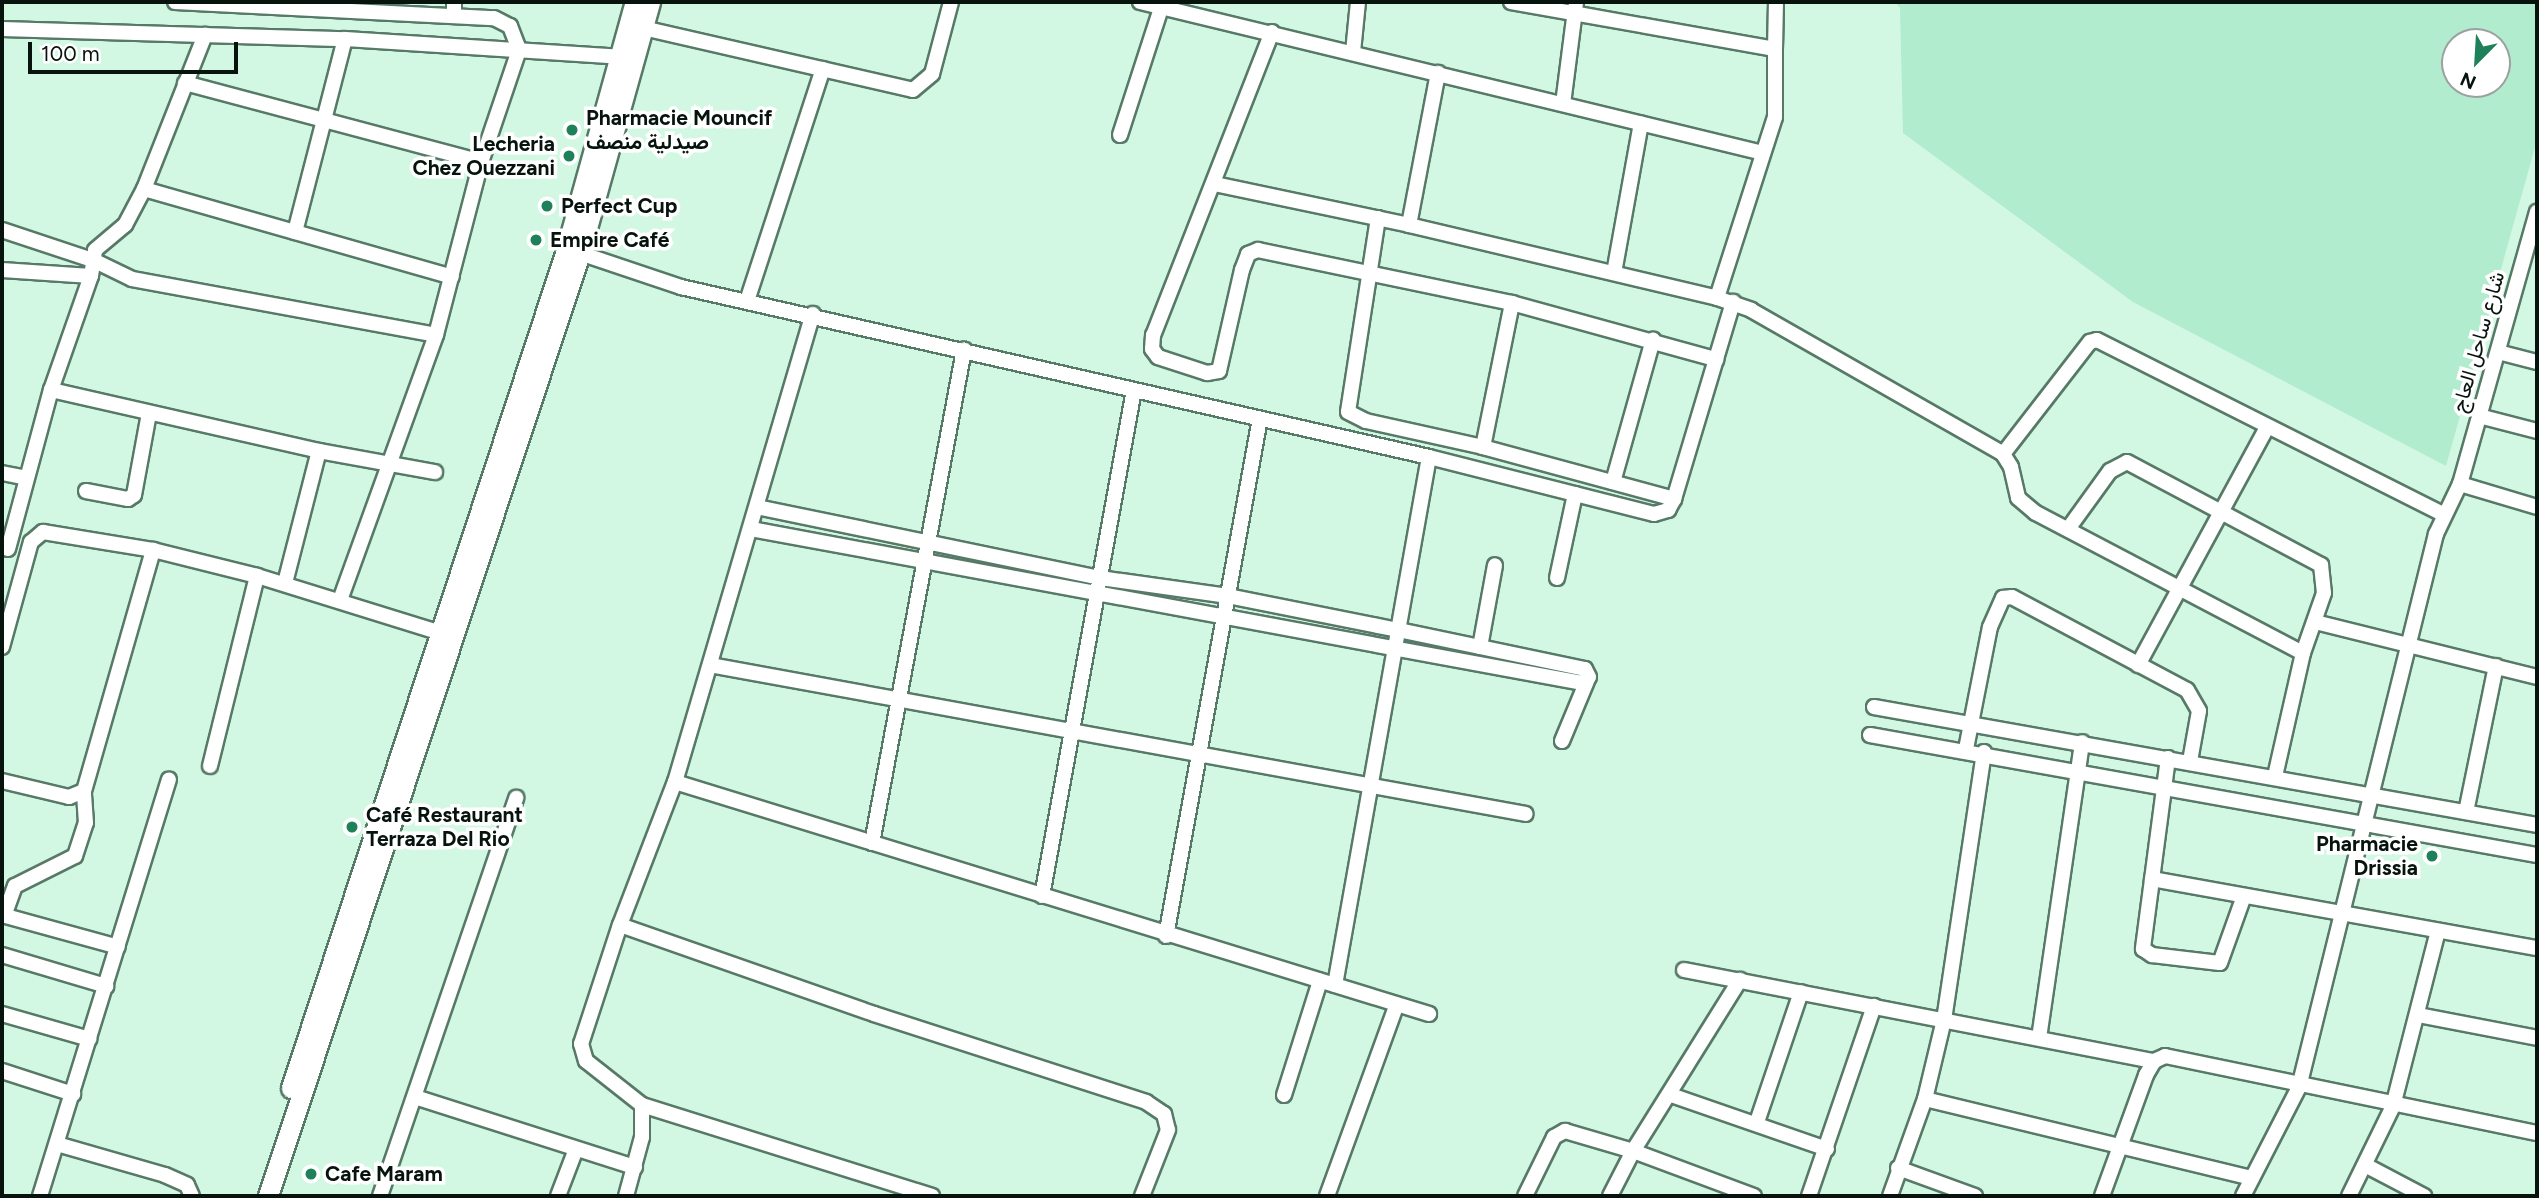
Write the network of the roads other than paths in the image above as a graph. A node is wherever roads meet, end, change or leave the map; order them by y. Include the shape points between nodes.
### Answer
1 (184, 2) edge
2 (635, 2) edge
3 (650, 2) edge
4 (951, 2) edge
5 (1140, 2) edge
6 (1358, 2) edge
7 (1511, 2) edge
8 (1776, 2) edge
9 (1162, 4) edge
10 (1575, 8) edge
11 (454, 9) edge
12 (643, 28) junction
13 (2, 29) edge
14 (1272, 32) junction
15 (205, 34) junction
16 (345, 39) junction
17 (1775, 49) junction
18 (519, 50) junction
19 (1353, 52) junction
20 (620, 57) junction
21 (823, 69) junction
22 (1438, 73) junction
23 (185, 83) junction
24 (1563, 104) junction
25 (322, 122) junction
26 (1641, 122) junction
27 (1120, 135) dead end
28 (1763, 153) junction
29 (481, 162) junction
30 (1215, 184) junction
31 (144, 189) junction
32 (2537, 212) edge
33 (1378, 218) junction
34 (1409, 225) junction
35 (2, 230) edge
36 (295, 232) junction
37 (580, 253) junction
38 (93, 268) junction
39 (2, 270) edge
40 (1370, 270) junction
41 (1614, 273) junction
42 (452, 277) junction
43 (1717, 298) junction
44 (747, 301) junction
45 (1733, 302) junction
46 (1512, 303) junction
47 (813, 314) junction
48 (436, 335) junction
49 (1653, 340) junction
50 (964, 350) junction
51 (2498, 352) junction
52 (1716, 359) junction
53 (2537, 362) edge
54 (51, 390) junction
55 (1134, 390) junction
56 (149, 412) junction
57 (2479, 416) junction
58 (1260, 418) junction
59 (2267, 427) junction
60 (2537, 431) edge
61 (1483, 447) junction
62 (319, 451) junction
63 (2003, 454) junction
64 (1429, 457) junction
65 (392, 462) junction
66 (435, 472) dead end
67 (2, 473) edge
68 (27, 478) junction
69 (1613, 482) junction
70 (2460, 484) junction
71 (86, 491) dead end
72 (1575, 494) junction
73 (1674, 499) junction
74 (2537, 507) edge
75 (758, 508) junction
76 (2222, 512) junction
77 (2443, 514) junction
78 (751, 529) junction
79 (2068, 529) junction
80 (928, 544) junction
81 (5, 548) edge
82 (153, 550) junction
83 (29, 552) junction
84 (924, 563) junction
85 (1495, 565) dead end
86 (257, 576) junction
87 (1100, 578) junction
88 (1557, 578) dead end
89 (285, 583) junction
90 (2180, 590) junction
91 (1097, 596) junction
92 (1228, 596) junction
93 (341, 598) junction
94 (1224, 616) junction
95 (2315, 622) junction
96 (1398, 630) junction
97 (438, 632) junction
98 (2411, 643) junction
99 (2, 647) edge
100 (1480, 647) junction
101 (1395, 648) junction
102 (2303, 653) junction
103 (710, 665) junction
104 (2138, 665) junction
105 (2496, 666) junction
106 (2537, 677) edge
107 (1587, 681) junction
108 (899, 699) junction
109 (1874, 707) dead end
110 (1970, 721) junction
111 (1072, 731) junction
112 (1870, 735) dead end
113 (1562, 741) dead end
114 (2082, 742) junction
115 (1965, 749) junction
116 (1984, 752) junction
117 (1199, 754) junction
118 (2168, 758) junction
119 (2190, 761) junction
120 (210, 765) dead end
121 (2079, 771) junction
122 (2275, 776) junction
123 (169, 779) dead end
124 (2, 781) edge
125 (676, 782) junction
126 (1371, 785) junction
127 (2166, 787) junction
128 (84, 791) junction
129 (2370, 794) junction
130 (516, 798) dead end
131 (2466, 812) junction
132 (1527, 814) dead end
133 (2363, 824) junction
134 (2537, 825) edge
135 (872, 843) junction
136 (2537, 855) edge
137 (2152, 879) junction
138 (1042, 896) junction
139 (2244, 896) junction
140 (2341, 913) junction
141 (3, 915) edge
142 (620, 925) junction
143 (2438, 931) junction
144 (1167, 936) junction
145 (118, 947) junction
146 (2537, 948) edge
147 (2, 956) edge
148 (1685, 970) dead end
149 (1740, 980) junction
150 (1320, 981) junction
151 (1335, 985) junction
152 (106, 986) junction
153 (1801, 992) junction
154 (1397, 1004) junction
155 (1874, 1006) junction
156 (2, 1014) edge
157 (1429, 1014) dead end
158 (2418, 1015) junction
159 (1944, 1020) junction
160 (2039, 1038) junction
161 (2537, 1038) edge
162 (90, 1039) junction
163 (2154, 1060) junction
164 (2, 1072) edge
165 (2299, 1087) junction
166 (73, 1094) junction
167 (1671, 1095) junction
168 (1284, 1096) dead end
169 (415, 1097) junction
170 (1926, 1099) junction
171 (642, 1105) junction
172 (2393, 1106) junction
173 (1756, 1122) junction
174 (2537, 1133) edge
175 (57, 1144) junction
176 (2122, 1145) junction
177 (576, 1149) junction
178 (1827, 1149) junction
179 (1633, 1150) junction
180 (2365, 1166) junction
181 (635, 1167) junction
182 (1898, 1168) junction
183 (2252, 1178) junction
184 (40, 1196) edge
185 (191, 1196) edge
186 (255, 1196) edge
187 (268, 1196) edge
188 (380, 1196) edge
189 (558, 1196) edge
190 (626, 1196) edge
191 (932, 1196) edge
192 (1142, 1196) edge
193 (1327, 1196) edge
194 (1525, 1196) edge
195 (1610, 1196) edge
196 (1754, 1196) edge
197 (1809, 1196) edge
198 (1890, 1196) edge
199 (1975, 1196) edge
200 (2102, 1196) edge
201 (2243, 1196) edge
202 (2349, 1196) edge
203 (2424, 1196) edge

1 - 11 street
2 - 20 street
3 - 12 street
4 - 21 street via 932,74 924,85 913,90
5 - 9 street
6 - 19 street
7 - 10 street
8 - 17 street
9 - 14 street
9 - 27 street
10 - 17 street
10 - 24 street
11 - 18 street via 510,26
12 - 21 street
12 - 37 street
13 - 15 street
14 - 19 street
14 - 30 street
15 - 16 street
15 - 23 street
16 - 18 street
16 - 25 street
17 - 28 street via 1778,102
18 - 20 street
18 - 29 street
19 - 22 street
20 - 97 street via 566,250
21 - 44 street
22 - 24 street
22 - 34 street
23 - 25 street
23 - 31 street
24 - 26 street
25 - 29 street
25 - 36 street
26 - 28 street
26 - 41 street
28 - 43 street
29 - 42 street
30 - 33 street
30 - 40 street via 1153,335 1152,349 1163,361 1208,373 1219,371 1242,270 1252,252 1270,251
31 - 36 street
31 - 38 street via 125,225 97,247
32 - 51 street, شارع ساحل العاج
33 - 34 street
33 - 40 street
34 - 41 street
35 - 38 street
36 - 42 street
37 - 44 street via 636,275
37 - 187 street
38 - 39 street
38 - 48 street
38 - 54 street
40 - 46 street
40 - 61 street via 1348,412 1366,421
41 - 43 street
42 - 48 street
43 - 45 street
44 - 47 street
45 - 52 street
45 - 63 street
46 - 49 street
46 - 61 street
47 - 50 street
47 - 75 street
48 - 65 street
49 - 52 street
49 - 69 street
50 - 55 street
50 - 80 street
51 - 53 street
51 - 57 street, شارع ساحل العاج
52 - 73 street
54 - 56 street
54 - 68 street
55 - 58 street
55 - 87 street
56 - 62 street
56 - 71 street via 134,495 128,499
57 - 60 street
57 - 70 street, شارع ساحل العاج
58 - 64 street
58 - 92 street
59 - 63 street via 2095,340
59 - 76 street
59 - 77 street
61 - 69 street
62 - 65 street
62 - 89 street
63 - 79 street via 2018,498
64 - 72 street
64 - 96 street
65 - 66 street
65 - 93 street
67 - 68 street
68 - 81 street
69 - 73 street
70 - 74 street
70 - 77 street, شارع ساحل العاج
72 - 73 street via 1654,514 1668,510
72 - 88 street
75 - 78 street
75 - 80 street
76 - 79 street via 2136,464 2122,462 2110,471
76 - 90 street
76 - 95 street via 2321,565 2326,578
77 - 98 street, شارع ساحل العاج
78 - 84 street
78 - 103 street
79 - 90 street
80 - 84 street
80 - 87 street
81 - 83 street
82 - 83 street via 43,532 34,537
82 - 86 street
82 - 128 street
83 - 99 street
84 - 91 street
84 - 108 street
85 - 100 street
86 - 89 street
86 - 120 street
87 - 91 street
87 - 92 street
89 - 93 street
90 - 102 street
90 - 104 street
91 - 94 street
91 - 111 street
92 - 94 street
92 - 96 street
93 - 97 street
94 - 101 street
94 - 117 street
95 - 98 street
95 - 102 street
96 - 100 street
96 - 101 street
97 - 186 street
98 - 105 street
98 - 129 street, شارع ساحل العاج
100 - 107 street via 1585,668
101 - 107 street
101 - 126 street
102 - 122 street
103 - 108 street
103 - 125 street
104 - 110 street via 2022,601 2003,598 1990,626
104 - 119 street via 2197,700
105 - 106 street
105 - 131 street
107 - 113 street
108 - 111 street
108 - 135 street
109 - 110 street
110 - 114 street
110 - 115 street
111 - 117 street
111 - 138 street
112 - 115 street
114 - 118 street
114 - 121 street
115 - 116 street
116 - 121 street
116 - 159 street
117 - 126 street
117 - 144 street
118 - 119 street
118 - 127 street
119 - 122 street
121 - 127 street
121 - 160 street
122 - 129 street
123 - 145 street
124 - 128 street via 69,797
125 - 135 street
125 - 142 street
126 - 132 street
126 - 151 street
127 - 133 street
127 - 137 street
128 - 141 street via 86,823 75,856 15,886
129 - 131 street
129 - 133 street, شارع ساحل العاج
130 - 169 street
131 - 134 street
133 - 136 street
133 - 140 street, شارع ساحل العاج
135 - 138 street
137 - 139 street
137 - 139 street via 2142,945 2152,955 2220,962
138 - 144 street
139 - 140 street
140 - 143 street
140 - 165 street, شارع ساحل العاج
141 - 145 street
142 - 171 street via 581,1052
142 - 192 street via 1146,1102 1164,1114 1168,1130
143 - 146 street
143 - 158 street
144 - 150 street
145 - 152 street
147 - 152 street
148 - 149 street
149 - 153 street
149 - 167 street
150 - 151 street
150 - 168 street
151 - 154 street
152 - 162 street
153 - 155 street
153 - 173 street
154 - 157 street
154 - 193 street
155 - 159 street
155 - 178 street
156 - 162 street
158 - 161 street
158 - 172 street
159 - 160 street
159 - 170 street
160 - 163 street
162 - 166 street
163 - 165 street via 2176,1057
163 - 176 street
164 - 166 street
165 - 172 street
165 - 183 street, شارع ساحل العاج
166 - 175 street
167 - 173 street
167 - 179 street
169 - 177 street
169 - 188 street
170 - 176 street
170 - 182 street
171 - 181 street via 644,1123
171 - 191 street
172 - 174 street
172 - 180 street
173 - 178 street
175 - 184 street
175 - 185 street via 165,1175 187,1185
176 - 183 street
176 - 200 street
177 - 181 street
177 - 189 street
178 - 197 street
179 - 194 street via 1565,1131 1554,1137
179 - 195 street
179 - 196 street
180 - 202 street
180 - 203 street
181 - 190 street
182 - 198 street
182 - 199 street
183 - 201 street, شارع ساحل العاج

